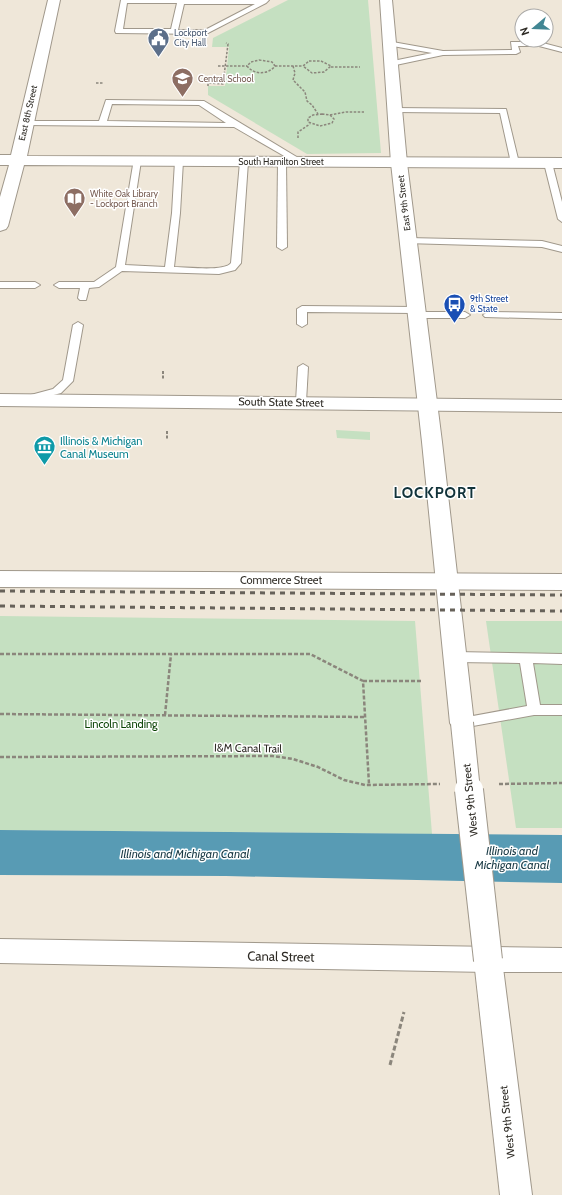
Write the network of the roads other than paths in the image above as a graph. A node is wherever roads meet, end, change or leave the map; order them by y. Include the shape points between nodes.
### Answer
1 (54, 0) edge
2 (386, 0) edge
3 (181, 1) edge
4 (265, 1) edge
5 (174, 32) junction
6 (390, 43) junction
7 (562, 50) edge
8 (444, 53) junction
9 (391, 64) junction
10 (395, 110) junction
11 (26, 123) junction
12 (102, 124) junction
13 (236, 125) junction
14 (0, 160) edge
15 (18, 160) junction
16 (137, 161) junction
17 (179, 161) junction
18 (244, 162) junction
19 (282, 162) junction
20 (301, 162) junction
21 (399, 163) junction
22 (515, 163) junction
23 (555, 163) edge
24 (562, 219) edge
25 (0, 226) edge
26 (408, 241) junction
27 (282, 247) dead end
28 (562, 249) edge
29 (120, 268) junction
30 (169, 269) junction
31 (0, 284) edge
32 (35, 285) dead end
33 (59, 285) dead end
34 (85, 285) junction
35 (83, 298) dead end
36 (417, 312) junction
37 (465, 315) dead end
38 (488, 315) dead end
39 (562, 316) edge
40 (302, 324) dead end
41 (78, 325) dead end
42 (303, 367) dead end
43 (0, 400) edge
44 (20, 400) junction
45 (301, 402) junction
46 (428, 405) junction
47 (562, 406) edge
48 (0, 579) edge
49 (446, 582) junction
50 (562, 582) edge
51 (455, 657) junction
52 (526, 659) junction
53 (562, 659) edge
54 (534, 710) junction
55 (562, 710) edge
56 (462, 723) junction
57 (0, 951) edge
58 (488, 960) junction
59 (562, 960) edge
60 (516, 1195) edge

1 - 11 main road, East 8th Street
2 - 6 main road, East 9th Street
3 - 4 lane
3 - 5 lane
3 - 5 lane via 124,1 119,31
4 - 5 lane via 206,32
6 - 8 lane
6 - 9 main road, East 9th Street
7 - 8 lane via 539,44 514,44 516,52
8 - 9 lane
9 - 10 main road, East 9th Street
10 - 21 main road, East 9th Street
10 - 22 lane via 503,111
11 - 12 lane
11 - 15 main road, East 8th Street
12 - 13 lane
12 - 13 lane via 109,102 201,103
13 - 20 lane
14 - 15 main road, South Hamilton Street
15 - 16 main road, South Hamilton Street
15 - 25 main road, East 8th Street
16 - 17 main road, South Hamilton Street
16 - 29 lane
17 - 18 main road, South Hamilton Street
17 - 30 lane
18 - 19 main road, South Hamilton Street
18 - 30 lane via 236,263 232,268 218,271
19 - 20 main road, South Hamilton Street
19 - 27 lane
20 - 21 main road, South Hamilton Street
21 - 22 main road, South Hamilton Street
21 - 26 main road, East 9th Street
22 - 23 main road, South Hamilton Street
23 - 24 lane
26 - 28 lane via 542,244
26 - 36 main road, East 9th Street
29 - 30 lane
29 - 34 lane via 96,285
31 - 32 lane
33 - 34 lane
34 - 35 lane
36 - 37 lane
36 - 40 lane via 302,309
36 - 46 main road, East 9th Street
38 - 39 lane
41 - 44 lane via 68,381 57,391
42 - 45 lane
43 - 44 main road, South State Street
44 - 45 main road, South State Street
45 - 46 main road, South State Street
46 - 47 main road, South State Street
46 - 49 main road, West 9th Street
48 - 49 main road, Commerce Street
49 - 50 main road, Commerce Street
49 - 51 main road, West 9th Street
51 - 52 lane
51 - 56 main road, West 9th Street
52 - 53 lane
52 - 54 lane
54 - 55 lane
54 - 56 lane
56 - 58 main road, West 9th Street, bridge
57 - 58 main road, Canal Street
58 - 59 main road, Canal Street
58 - 60 main road, West 9th Street

